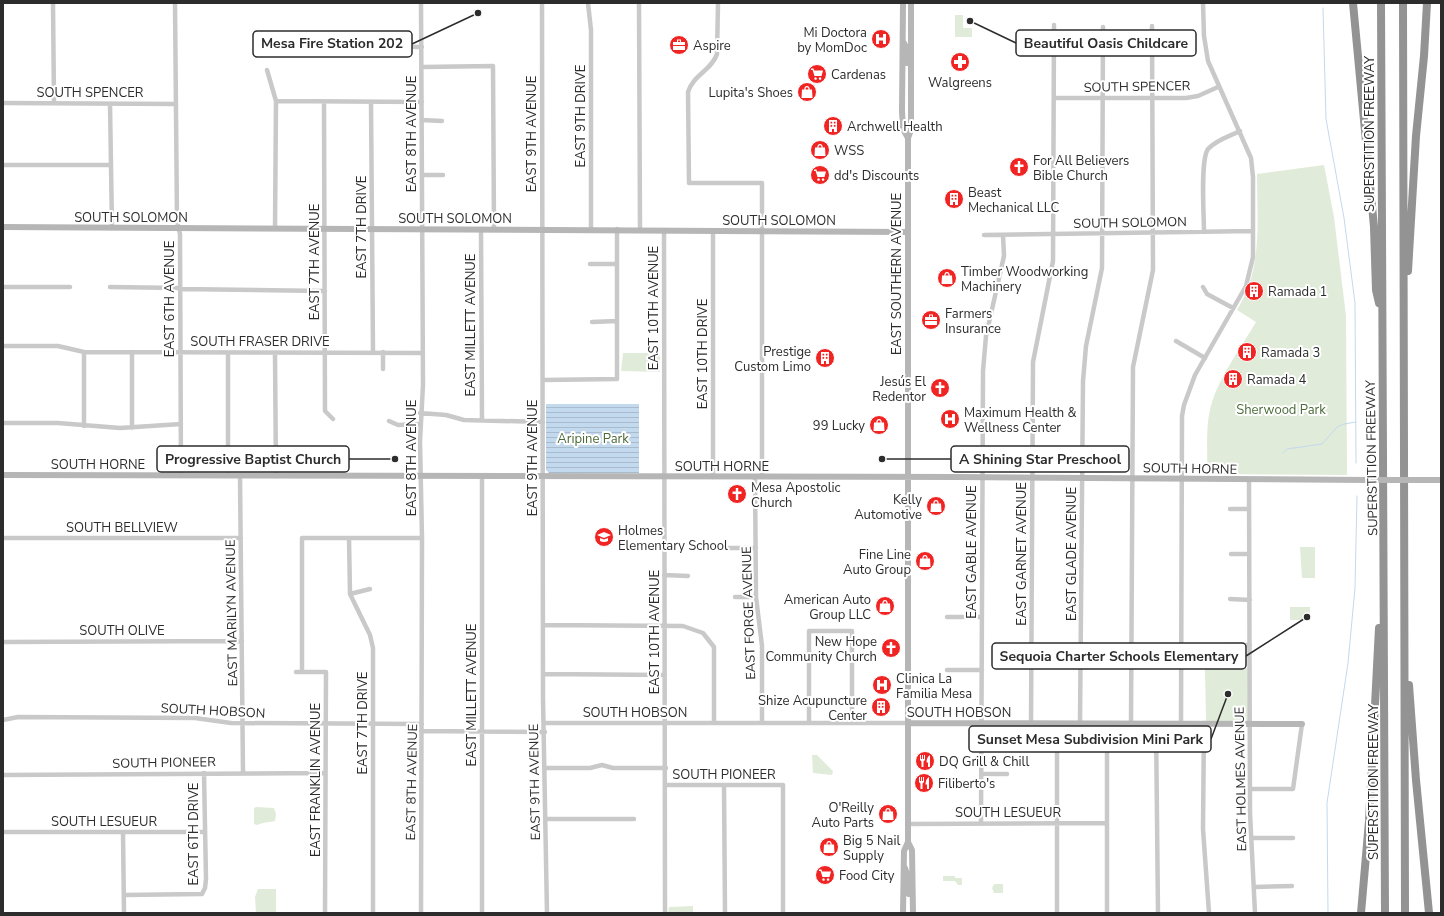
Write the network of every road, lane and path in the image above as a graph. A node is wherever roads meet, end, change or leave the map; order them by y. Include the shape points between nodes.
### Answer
1 (53, 3) edge
2 (175, 3) edge
3 (421, 3) edge
4 (542, 3) edge
5 (588, 3) edge
6 (639, 3) edge
7 (718, 3) edge
8 (903, 3) edge
9 (911, 3) edge
10 (1203, 3) edge
11 (1353, 3) edge
12 (1381, 3) edge
13 (1403, 3) edge
14 (1427, 3) edge
15 (1054, 25) dead end
16 (1152, 26) dead end
17 (1103, 27) dead end
18 (903, 42) junction
19 (324, 46) dead end
20 (422, 47) junction
21 (422, 67) junction
22 (267, 70) dead end
23 (902, 71) junction
24 (911, 71) junction
25 (1218, 87) junction
26 (1054, 98) junction
27 (1103, 98) junction
28 (1153, 98) junction
29 (276, 101) junction
30 (324, 102) junction
31 (371, 102) junction
32 (422, 102) junction
33 (3, 103) edge
34 (54, 103) junction
35 (110, 104) junction
36 (176, 104) junction
37 (911, 108) junction
38 (422, 120) junction
39 (442, 121) dead end
40 (1240, 131) junction
41 (908, 138) junction
42 (3, 164) edge
43 (111, 165) junction
44 (422, 175) junction
45 (443, 175) dead end
46 (3, 227) edge
47 (112, 228) junction
48 (178, 228) junction
49 (276, 228) junction
50 (325, 228) junction
51 (373, 228) junction
52 (422, 229) junction
53 (481, 229) junction
54 (494, 229) junction
55 (543, 229) junction
56 (591, 229) junction
57 (617, 229) junction
58 (640, 230) junction
59 (664, 230) junction
60 (713, 231) junction
61 (762, 231) junction
62 (908, 232) junction
63 (1152, 232) junction
64 (1204, 232) junction
65 (1253, 232) junction
66 (1053, 233) junction
67 (1103, 233) junction
68 (984, 235) dead end
69 (1003, 235) junction
70 (590, 264) dead end
71 (617, 264) junction
72 (3, 286) edge
73 (70, 287) dead end
74 (110, 287) dead end
75 (1203, 287) dead end
76 (180, 289) junction
77 (325, 291) junction
78 (1233, 308) junction
79 (1382, 316) junction
80 (617, 321) junction
81 (592, 322) dead end
82 (1176, 341) dead end
83 (3, 346) edge
84 (84, 352) junction
85 (132, 352) junction
86 (180, 352) junction
87 (325, 352) junction
88 (373, 352) junction
89 (383, 352) junction
90 (228, 353) junction
91 (275, 353) junction
92 (422, 353) junction
93 (1205, 358) junction
94 (383, 369) dead end
95 (1403, 376) junction
96 (543, 380) junction
97 (420, 413) junction
98 (333, 419) dead end
99 (482, 420) junction
100 (389, 421) dead end
101 (544, 422) junction
102 (3, 423) edge
103 (181, 424) junction
104 (420, 424) junction
105 (84, 426) junction
106 (132, 428) junction
107 (3, 475) edge
108 (181, 476) junction
109 (228, 476) junction
110 (240, 476) junction
111 (276, 476) junction
112 (543, 476) junction
113 (422, 477) junction
114 (482, 477) junction
115 (664, 477) junction
116 (713, 477) junction
117 (759, 477) junction
118 (907, 477) junction
119 (983, 477) junction
120 (1032, 477) junction
121 (1082, 478) junction
122 (1132, 478) junction
123 (1181, 479) junction
124 (1249, 480) junction
125 (1441, 480) edge
126 (1230, 509) dead end
127 (1249, 509) junction
128 (1384, 517) junction
129 (3, 538) edge
130 (241, 538) junction
131 (349, 538) junction
132 (422, 538) junction
133 (723, 548) dead end
134 (756, 548) junction
135 (1231, 554) dead end
136 (1250, 554) junction
137 (664, 576) junction
138 (688, 576) dead end
139 (370, 589) dead end
140 (1404, 592) junction
141 (350, 594) junction
142 (735, 597) dead end
143 (756, 597) junction
144 (1230, 599) dead end
145 (1250, 600) junction
146 (947, 617) dead end
147 (982, 617) junction
148 (302, 622) junction
149 (309, 622) dead end
150 (543, 625) junction
151 (664, 625) junction
152 (242, 641) junction
153 (3, 642) edge
154 (1230, 645) dead end
155 (1250, 645) junction
156 (947, 670) dead end
157 (982, 670) junction
158 (296, 672) dead end
159 (302, 672) junction
160 (544, 674) junction
161 (665, 675) junction
162 (3, 720) edge
163 (374, 723) junction
164 (544, 723) junction
165 (665, 723) junction
166 (714, 723) junction
167 (762, 723) junction
168 (809, 723) junction
169 (852, 723) junction
170 (908, 723) junction
171 (981, 723) junction
172 (1031, 723) junction
173 (1057, 723) junction
174 (1080, 723) junction
175 (1107, 723) junction
176 (1156, 723) junction
177 (1181, 723) junction
178 (1204, 723) junction
179 (243, 724) junction
180 (325, 724) junction
181 (422, 724) junction
182 (1131, 724) junction
183 (1250, 724) junction
184 (1302, 724) joint
185 (421, 731) junction
186 (482, 731) junction
187 (545, 732) junction
188 (546, 768) junction
189 (666, 768) junction
190 (204, 773) junction
191 (243, 773) junction
192 (325, 773) junction
193 (981, 774) junction
194 (1007, 774) dead end
195 (3, 775) edge
196 (666, 785) junction
197 (724, 785) junction
198 (1250, 789) junction
199 (546, 819) junction
200 (634, 819) dead end
201 (981, 823) junction
202 (1057, 823) junction
203 (1107, 823) junction
204 (908, 824) junction
205 (3, 832) edge
206 (123, 832) junction
207 (205, 832) junction
208 (1251, 838) junction
209 (1293, 838) dead end
210 (908, 842) junction
211 (904, 866) junction
212 (1292, 886) dead end
213 (1255, 887) junction
214 (124, 895) junction
215 (913, 910) edge
216 (124, 913) edge
217 (325, 913) edge
218 (373, 913) edge
219 (421, 913) edge
220 (482, 913) edge
221 (547, 913) edge
222 (666, 913) edge
223 (725, 913) edge
224 (783, 913) edge
225 (903, 913) edge
226 (1057, 913) edge
227 (1107, 913) edge
228 (1158, 913) edge
229 (1209, 913) edge
230 (1255, 913) edge
231 (1361, 913) edge
232 (1385, 913) edge
233 (1405, 913) edge
234 (1429, 913) edge

1 - 34 street
2 - 36 street, EAST 6TH AVENUE
3 - 20 street, EAST 8TH AVENUE
4 - 55 street, EAST 9TH AVENUE
5 - 56 street, EAST 9TH DRIVE via 591,30
6 - 58 street, EAST 10TH AVENUE
7 - 61 street, EAST FORGE AVENUE via 715,60 691,83 688,92 689,183 762,183
8 - 18 street, EAST SOUTHERN AVENUE
9 - 24 street, EAST SOUTHERN AVENUE
10 - 25 street via 1205,48
11 - 79 highway via 1374,226 1376,290
12 - 79 highway, SUPERSTITION FREEWAY
13 - 95 highway
14 - 95 highway via 1412,195
15 - 26 street, EAST GARNET AVENUE
16 - 28 street
17 - 27 street, EAST GLADE AVENUE
18 - 23 street, EAST SOUTHERN AVENUE
18 - 24 street via 907,49 907,65
19 - 20 street
20 - 21 street, EAST 8TH AVENUE
21 - 32 street, EAST 8TH AVENUE
21 - 54 street via 493,66
22 - 29 street
23 - 37 street via 907,74 908,100
23 - 41 street, EAST SOUTHERN AVENUE via 903,128
24 - 37 street, EAST SOUTHERN AVENUE
25 - 28 street, SOUTH SPENCER via 1198,96
25 - 40 street
26 - 27 street, SOUTH SPENCER
26 - 66 street, EAST GARNET AVENUE
27 - 28 street, SOUTH SPENCER
27 - 67 street, EAST GLADE AVENUE
28 - 63 street
29 - 30 street
29 - 49 street
30 - 31 street
30 - 50 street, EAST 7TH AVENUE
31 - 32 street
31 - 51 street, EAST 7TH DRIVE
32 - 38 street, EAST 8TH AVENUE
33 - 34 street, SOUTH SPENCER
34 - 35 street, SOUTH SPENCER
35 - 36 street, SOUTH SPENCER
35 - 43 street
36 - 48 street, EAST 6TH AVENUE
37 - 41 street, EAST SOUTHERN AVENUE via 911,130
38 - 39 street
38 - 44 street, EAST 8TH AVENUE
40 - 64 street via 1216,142 1207,150 1203,166
40 - 65 street via 1253,175
41 - 62 street, EAST SOUTHERN AVENUE
42 - 43 street
43 - 47 street
44 - 45 street
44 - 52 street, EAST 8TH AVENUE
46 - 47 street, SOUTH SOLOMON
47 - 48 street, SOUTH SOLOMON
48 - 49 street, SOUTH SOLOMON
48 - 76 street, EAST 6TH AVENUE
49 - 50 street, SOUTH SOLOMON
50 - 51 street, SOUTH SOLOMON
50 - 77 street, EAST 7TH AVENUE
51 - 52 street, SOUTH SOLOMON
51 - 88 street, EAST 7TH DRIVE
52 - 53 street, SOUTH SOLOMON
52 - 92 street, EAST 8TH AVENUE
53 - 54 street, SOUTH SOLOMON
53 - 99 street, EAST MILLETT AVENUE
54 - 55 street, SOUTH SOLOMON
55 - 56 street, SOUTH SOLOMON
55 - 96 street, EAST 9TH AVENUE
56 - 57 street, SOUTH SOLOMON
57 - 58 street, SOUTH SOLOMON
57 - 71 street
58 - 59 street, SOUTH SOLOMON
59 - 60 street, SOUTH SOLOMON
59 - 115 street, EAST 10TH AVENUE
60 - 61 street, SOUTH SOLOMON
60 - 116 street, EAST 10TH DRIVE
61 - 62 street, SOUTH SOLOMON
61 - 117 street, EAST FORGE AVENUE
62 - 118 street, EAST SOUTHERN AVENUE
63 - 64 street, SOUTH SOLOMON
63 - 67 street, SOUTH SOLOMON
63 - 122 street via 1153,270 1133,367
64 - 65 street, SOUTH SOLOMON
65 - 78 street via 1252,264 1246,286
66 - 67 street, SOUTH SOLOMON
66 - 69 street, SOUTH SOLOMON
66 - 120 street, EAST GARNET AVENUE via 1053,261 1033,362
67 - 121 street, EAST GLADE AVENUE via 1102,268 1086,346 1083,381
68 - 69 street, SOUTH SOLOMON
69 - 119 street, EAST GABLE AVENUE via 1004,256 986,336 983,371
70 - 71 street
71 - 80 street
72 - 73 street
74 - 76 street
75 - 78 street via 1208,294
76 - 77 street
76 - 86 street, EAST 6TH AVENUE
77 - 87 street, EAST 7TH AVENUE
78 - 93 street
79 - 128 highway, SUPERSTITION FREEWAY
80 - 81 street
80 - 96 street via 617,379
82 - 93 street
83 - 84 street, SOUTH FRASER DRIVE via 58,346
84 - 85 street, SOUTH FRASER DRIVE
84 - 105 street
85 - 86 street, SOUTH FRASER DRIVE
85 - 106 street
86 - 90 street, SOUTH FRASER DRIVE
86 - 103 street, EAST 6TH AVENUE
87 - 88 street, SOUTH FRASER DRIVE
87 - 91 street, SOUTH FRASER DRIVE
87 - 98 street, EAST 7TH AVENUE via 325,412
88 - 89 street, SOUTH FRASER DRIVE
89 - 92 street, SOUTH FRASER DRIVE
89 - 94 street
90 - 91 street, SOUTH FRASER DRIVE
90 - 109 street
91 - 111 street
92 - 97 street, EAST 8TH AVENUE
93 - 123 street via 1195,375 1184,405 1181,423
95 - 140 highway
96 - 101 street, EAST 9TH AVENUE
97 - 99 street via 446,415 464,420
97 - 104 street, EAST 8TH AVENUE
99 - 101 street
100 - 104 street via 398,425
101 - 112 street, EAST 9TH AVENUE
102 - 105 street via 58,423
103 - 106 street
103 - 108 street, EAST 6TH AVENUE
104 - 113 street, EAST 8TH AVENUE
105 - 106 street
107 - 108 street, SOUTH HORNE
108 - 109 street, SOUTH HORNE
109 - 110 street, SOUTH HORNE
110 - 111 street, SOUTH HORNE
110 - 130 street, EAST MARILYN AVENUE
111 - 113 street, SOUTH HORNE
112 - 114 street, SOUTH HORNE
112 - 115 street, SOUTH HORNE
112 - 150 street, EAST 9TH AVENUE
113 - 114 street, SOUTH HORNE
113 - 132 street, EAST 8TH AVENUE
114 - 186 street, EAST MILLETT AVENUE
115 - 116 street, SOUTH HORNE
115 - 137 street, EAST 10TH AVENUE
116 - 117 street, SOUTH HORNE
117 - 118 street, SOUTH HORNE
117 - 134 street, EAST FORGE AVENUE
118 - 119 street, SOUTH HORNE
118 - 170 street, EAST SOUTHERN AVENUE
119 - 120 street, SOUTH HORNE
119 - 147 street, EAST GABLE AVENUE
120 - 121 street, SOUTH HORNE
120 - 172 street, EAST GARNET AVENUE
121 - 122 street, SOUTH HORNE
121 - 174 street, EAST GLADE AVENUE
122 - 123 street, SOUTH HORNE
122 - 182 street
123 - 124 street, SOUTH HORNE
123 - 177 street
124 - 125 street, SOUTH HORNE, bridge
124 - 127 street, EAST HOLMES AVENUE
126 - 127 street
127 - 136 street, EAST HOLMES AVENUE
128 - 231 highway via 1376,712
128 - 232 highway, SUPERSTITION FREEWAY
129 - 130 street, SOUTH BELLVIEW
130 - 152 street, EAST MARILYN AVENUE
131 - 132 street
131 - 141 street, EAST 7TH DRIVE
131 - 148 street via 302,538
132 - 181 street, EAST 8TH AVENUE
133 - 134 street
134 - 143 street, EAST FORGE AVENUE
135 - 136 street
136 - 145 street, EAST HOLMES AVENUE
137 - 138 street
137 - 151 street, EAST 10TH AVENUE
139 - 141 street
140 - 233 highway
140 - 234 highway via 1412,735
141 - 163 street, EAST 7TH DRIVE via 373,641
142 - 143 street
143 - 167 street, EAST FORGE AVENUE via 762,646
144 - 145 street
145 - 155 street, EAST HOLMES AVENUE
146 - 147 street
147 - 157 street, EAST GABLE AVENUE
148 - 149 street
148 - 159 street
150 - 151 street
150 - 160 street, EAST 9TH AVENUE
151 - 161 street, EAST 10TH AVENUE
151 - 166 street via 694,628 703,633 714,647
152 - 153 street, SOUTH OLIVE
152 - 179 street, EAST MARILYN AVENUE
154 - 155 street
155 - 183 street, EAST HOLMES AVENUE
156 - 157 street
157 - 171 street, EAST GABLE AVENUE
158 - 159 street, EAST FRANKLIN AVENUE
159 - 180 street, EAST FRANKLIN AVENUE via 326,672
160 - 161 street
160 - 164 street, EAST 9TH AVENUE
161 - 165 street, EAST 10TH AVENUE
162 - 179 street, SOUTH HOBSON via 18,717 196,718
163 - 180 street, SOUTH HOBSON
163 - 181 street, SOUTH HOBSON
163 - 218 street, EAST 7TH DRIVE
164 - 165 street, SOUTH HOBSON
164 - 187 street, EAST 9TH AVENUE
165 - 166 street, SOUTH HOBSON
165 - 189 street, EAST 10TH AVENUE
166 - 167 street, SOUTH HOBSON
167 - 168 street, SOUTH HOBSON
168 - 169 street, SOUTH HOBSON
168 - 169 street via 809,631 852,631
169 - 170 street, SOUTH HOBSON
170 - 171 street, SOUTH HOBSON
170 - 204 street, EAST SOUTHERN AVENUE
171 - 172 street, SOUTH HOBSON
171 - 193 street, EAST GABLE AVENUE
172 - 173 street, SOUTH HOBSON
173 - 174 street, SOUTH HOBSON
173 - 202 street
174 - 175 street, SOUTH HOBSON
175 - 182 street, SOUTH HOBSON
175 - 203 street
176 - 177 street, SOUTH HOBSON
176 - 182 street, SOUTH HOBSON
176 - 228 street
177 - 178 street, SOUTH HOBSON
178 - 183 street, SOUTH HOBSON
178 - 229 street via 1203,829
179 - 180 street, SOUTH HOBSON
179 - 191 street, EAST MARILYN AVENUE
180 - 192 street, EAST FRANKLIN AVENUE
181 - 185 street, EAST 8TH AVENUE
183 - 184 street, SOUTH HOBSON
183 - 198 street, EAST HOLMES AVENUE
184 - 198 street via 1293,789
185 - 186 street
185 - 219 street, EAST 8TH AVENUE
186 - 187 street
186 - 220 street, EAST MILLETT AVENUE
187 - 188 street, EAST 9TH AVENUE
188 - 189 street, SOUTH PIONEER via 590,768 602,765 614,768
188 - 199 street, EAST 9TH AVENUE
189 - 196 street, EAST 10TH AVENUE
190 - 191 street, SOUTH PIONEER
190 - 195 street, SOUTH PIONEER
190 - 207 street, EAST 6TH DRIVE
191 - 192 street, SOUTH PIONEER
192 - 217 street, EAST FRANKLIN AVENUE
193 - 194 street
193 - 201 street, EAST GABLE AVENUE
196 - 197 street, SOUTH PIONEER
196 - 222 street, EAST 10TH AVENUE
197 - 223 street
197 - 224 street, SOUTH PIONEER via 783,785
198 - 208 street, EAST HOLMES AVENUE
199 - 200 street
199 - 221 street, EAST 9TH AVENUE
201 - 202 street, SOUTH LESUEUR
201 - 204 street, SOUTH LESUEUR
202 - 203 street, SOUTH LESUEUR
202 - 226 street
203 - 227 street
204 - 210 street, EAST SOUTHERN AVENUE
205 - 206 street, SOUTH LESUEUR
206 - 207 street, SOUTH LESUEUR
206 - 214 street
207 - 214 street, EAST 6TH DRIVE via 205,888 202,894
208 - 209 street
208 - 213 street, EAST HOLMES AVENUE
210 - 211 street, EAST SOUTHERN AVENUE via 904,851
210 - 215 street, EAST SOUTHERN AVENUE via 912,850
211 - 215 street
211 - 225 street, EAST SOUTHERN AVENUE
212 - 213 street
213 - 230 street, EAST HOLMES AVENUE
214 - 216 street

